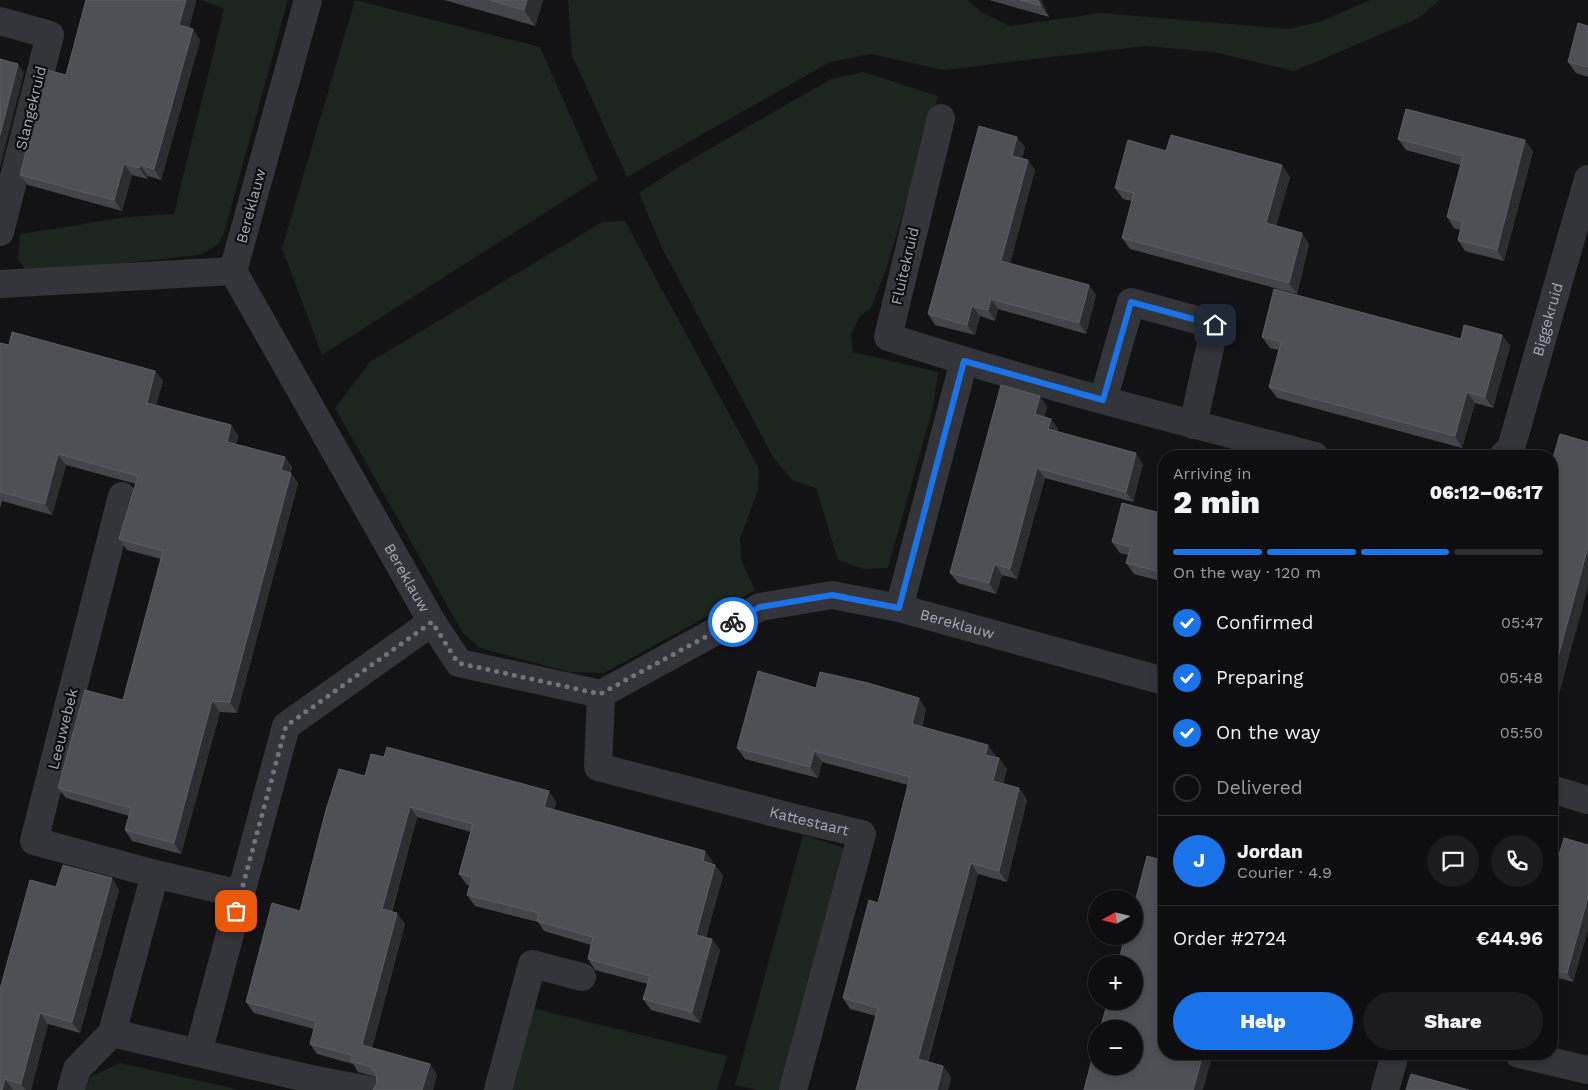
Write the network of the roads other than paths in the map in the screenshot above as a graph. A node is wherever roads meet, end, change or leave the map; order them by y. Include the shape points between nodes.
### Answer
1 (308, 0) edge
2 (0, 21) edge
3 (941, 118) dead end
4 (1588, 179) edge
5 (0, 232) edge
6 (233, 271) junction
7 (0, 284) edge
8 (964, 361) junction
9 (1103, 400) junction
10 (1193, 425) junction
11 (1291, 450) edge
12 (1509, 450) edge
13 (122, 496) dead end
14 (899, 608) junction
15 (432, 622) junction
16 (1158, 679) edge
17 (600, 694) junction
18 (1558, 792) edge
19 (1588, 800) edge
20 (155, 874) junction
21 (240, 894) junction
22 (582, 977) dead end
23 (112, 1033) junction
24 (198, 1053) junction
25 (1393, 1060) edge
26 (1545, 1060) edge
27 (1588, 1070) edge
28 (310, 1085) edge
29 (70, 1090) edge
30 (369, 1090) edge
31 (498, 1090) edge
32 (793, 1090) edge
33 (1385, 1090) edge

1 - 6 street, Bereklauw
2 - 5 street, Slangekruid via 50,35
3 - 8 street, Fluitekruid via 888,337
4 - 12 street, Biggekruid
6 - 7 street
6 - 15 street, Bereklauw
8 - 9 street, Fluitekruid
8 - 14 street
9 - 10 street, Fluitekruid
9 - 10 street via 1131,302 1215,325
10 - 11 street, Fluitekruid
13 - 20 street, Leeuwebek via 34,841
14 - 16 street, Bereklauw
14 - 17 street, Bereklauw via 832,595 760,607
15 - 17 street, Bereklauw via 458,663
15 - 21 street via 286,726
17 - 32 street, Kattestaart via 598,766 862,834
18 - 19 street
20 - 21 street, Leeuwebek
20 - 23 street
21 - 24 street
22 - 31 street via 532,964
23 - 24 street
23 - 29 street via 76,1069
24 - 28 street
25 - 33 street
26 - 27 street
28 - 30 street

